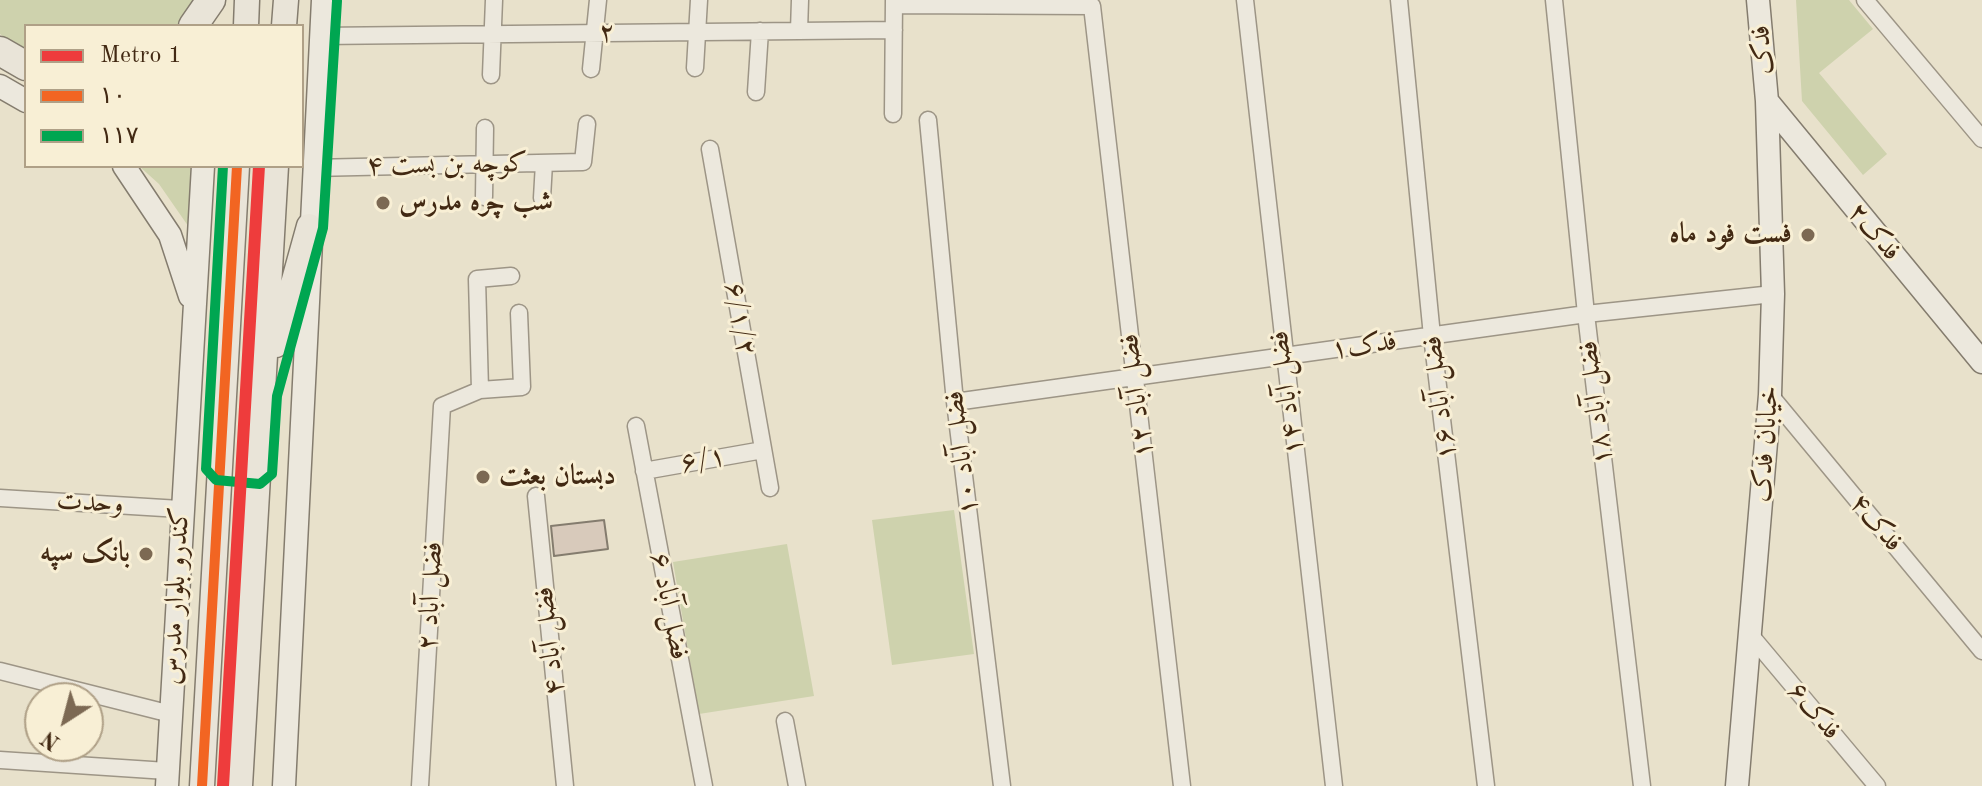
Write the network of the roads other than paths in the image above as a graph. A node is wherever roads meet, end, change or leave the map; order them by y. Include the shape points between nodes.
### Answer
1 (213, 0) edge
2 (247, 0) edge
3 (286, 0) edge
4 (323, 0) edge
5 (494, 0) edge
6 (598, 0) edge
7 (699, 0) edge
8 (800, 0) edge
9 (1245, 0) edge
10 (1554, 0) edge
11 (1758, 0) edge
12 (1865, 0) edge
13 (894, 3) edge
14 (1400, 5) edge
15 (195, 24) edge
16 (213, 24) edge
17 (246, 24) edge
18 (284, 24) edge
19 (894, 30) junction
20 (760, 31) junction
21 (799, 31) junction
22 (697, 32) junction
23 (595, 33) junction
24 (493, 34) junction
25 (319, 36) junction
26 (0, 51) edge
27 (24, 65) edge
28 (695, 68) dead end
29 (591, 69) dead end
30 (491, 75) dead end
31 (0, 86) edge
32 (756, 92) dead end
33 (24, 100) edge
34 (1767, 101) junction
35 (893, 114) dead end
36 (928, 120) dead end
37 (587, 124) dead end
38 (485, 128) dead end
39 (1982, 139) edge
40 (710, 149) dead end
41 (544, 163) junction
42 (485, 165) junction
43 (125, 168) edge
44 (203, 168) edge
45 (237, 168) edge
46 (276, 168) edge
47 (312, 168) junction
48 (484, 197) dead end
49 (542, 198) dead end
50 (309, 226) junction
51 (511, 276) dead end
52 (1773, 294) junction
53 (194, 309) junction
54 (519, 313) dead end
55 (1586, 314) junction
56 (1432, 336) junction
57 (1283, 358) junction
58 (1982, 362) edge
59 (1135, 377) junction
60 (480, 390) junction
61 (263, 394) junction
62 (1770, 395) junction
63 (955, 402) junction
64 (636, 426) dead end
65 (763, 450) junction
66 (220, 467) junction
67 (258, 470) junction
68 (644, 471) junction
69 (770, 488) dead end
70 (536, 496) dead end
71 (0, 498) edge
72 (180, 509) junction
73 (1752, 637) junction
74 (1982, 651) edge
75 (0, 671) edge
76 (171, 714) junction
77 (785, 721) dead end
78 (0, 760) edge
79 (167, 778) edge
80 (202, 786) edge
81 (240, 786) edge
82 (284, 786) edge
83 (420, 786) edge
84 (565, 786) edge
85 (704, 786) edge
86 (797, 786) edge
87 (1002, 786) edge
88 (1182, 786) edge
89 (1334, 786) edge
90 (1486, 786) edge
91 (1642, 786) edge
92 (1737, 786) edge
93 (1877, 786) edge

1 - 15 highway
1 - 16 main road
2 - 17 main road
3 - 18 main road
4 - 25 main road
5 - 24 street
6 - 23 street
7 - 22 street
8 - 21 street
9 - 57 street, فضل آباد ۱۴
10 - 55 street, فضل آباد ۱۸
11 - 34 main road, فدک
12 - 39 street
13 - 19 street
13 - 59 street, فضل آباد ۱۲ via 1092,6
14 - 56 street, فضل آباد ۱۶
19 - 21 street, ۲
19 - 35 street
20 - 21 street, ۲
20 - 22 street, ۲
20 - 32 street
22 - 23 street, ۲
22 - 28 street
23 - 24 street, ۲
23 - 29 street
24 - 25 street, ۲
24 - 30 street
25 - 47 main road
26 - 27 highway
31 - 33 main road
34 - 52 main road, خیابان فدک
34 - 58 main road, فدک۲
36 - 63 street, فضل آباد ۱۰
37 - 41 street, کوچه بن بست ۴ via 583,162
38 - 42 street
40 - 65 street, ۶/۱/۲
41 - 42 street, کوچه بن بست ۴
41 - 49 street
42 - 47 street, کوچه بن بست ۴
42 - 48 street
43 - 53 main road via 170,235
44 - 53 main road, کندرو بلوار مدرس
45 - 66 main road
46 - 61 main road
47 - 50 main road
50 - 61 main road
50 - 82 main road
51 - 60 street via 477,279
52 - 55 street, فدک۱
52 - 62 main road, خیابان فدک
53 - 72 main road, کندرو بلوار مدرس
54 - 60 street via 522,387
55 - 56 street, فدک۱
55 - 91 street, فضل آباد ۱۸
56 - 57 street, فدک۱
56 - 90 street, فضل آباد ۱۶
57 - 59 street, فدک۱
57 - 89 street, فضل آباد ۱۴
59 - 63 street, فدک۱
59 - 88 street, فضل آباد ۱۲
60 - 83 street, فضل آباد ۲ via 442,406
61 - 67 main road
62 - 73 main road, خیابان فدک
62 - 74 street, فدک۴
63 - 87 street, فضل آباد ۱۰
64 - 68 street, فضل آباد ۶
65 - 68 street, ۶/۱
65 - 69 street, ۶/۱/۲
66 - 67 main road
66 - 80 main road
67 - 81 main road
68 - 85 street, فضل آباد ۶
70 - 84 street, فضل آباد ۴
71 - 72 street, وحدت
72 - 76 main road, کندرو بلوار مدرس
73 - 92 main road, خیابان فدک
73 - 93 street, فدک۶
75 - 76 street
76 - 79 main road, کندرو بلوار مدرس
77 - 86 street
78 - 79 street

